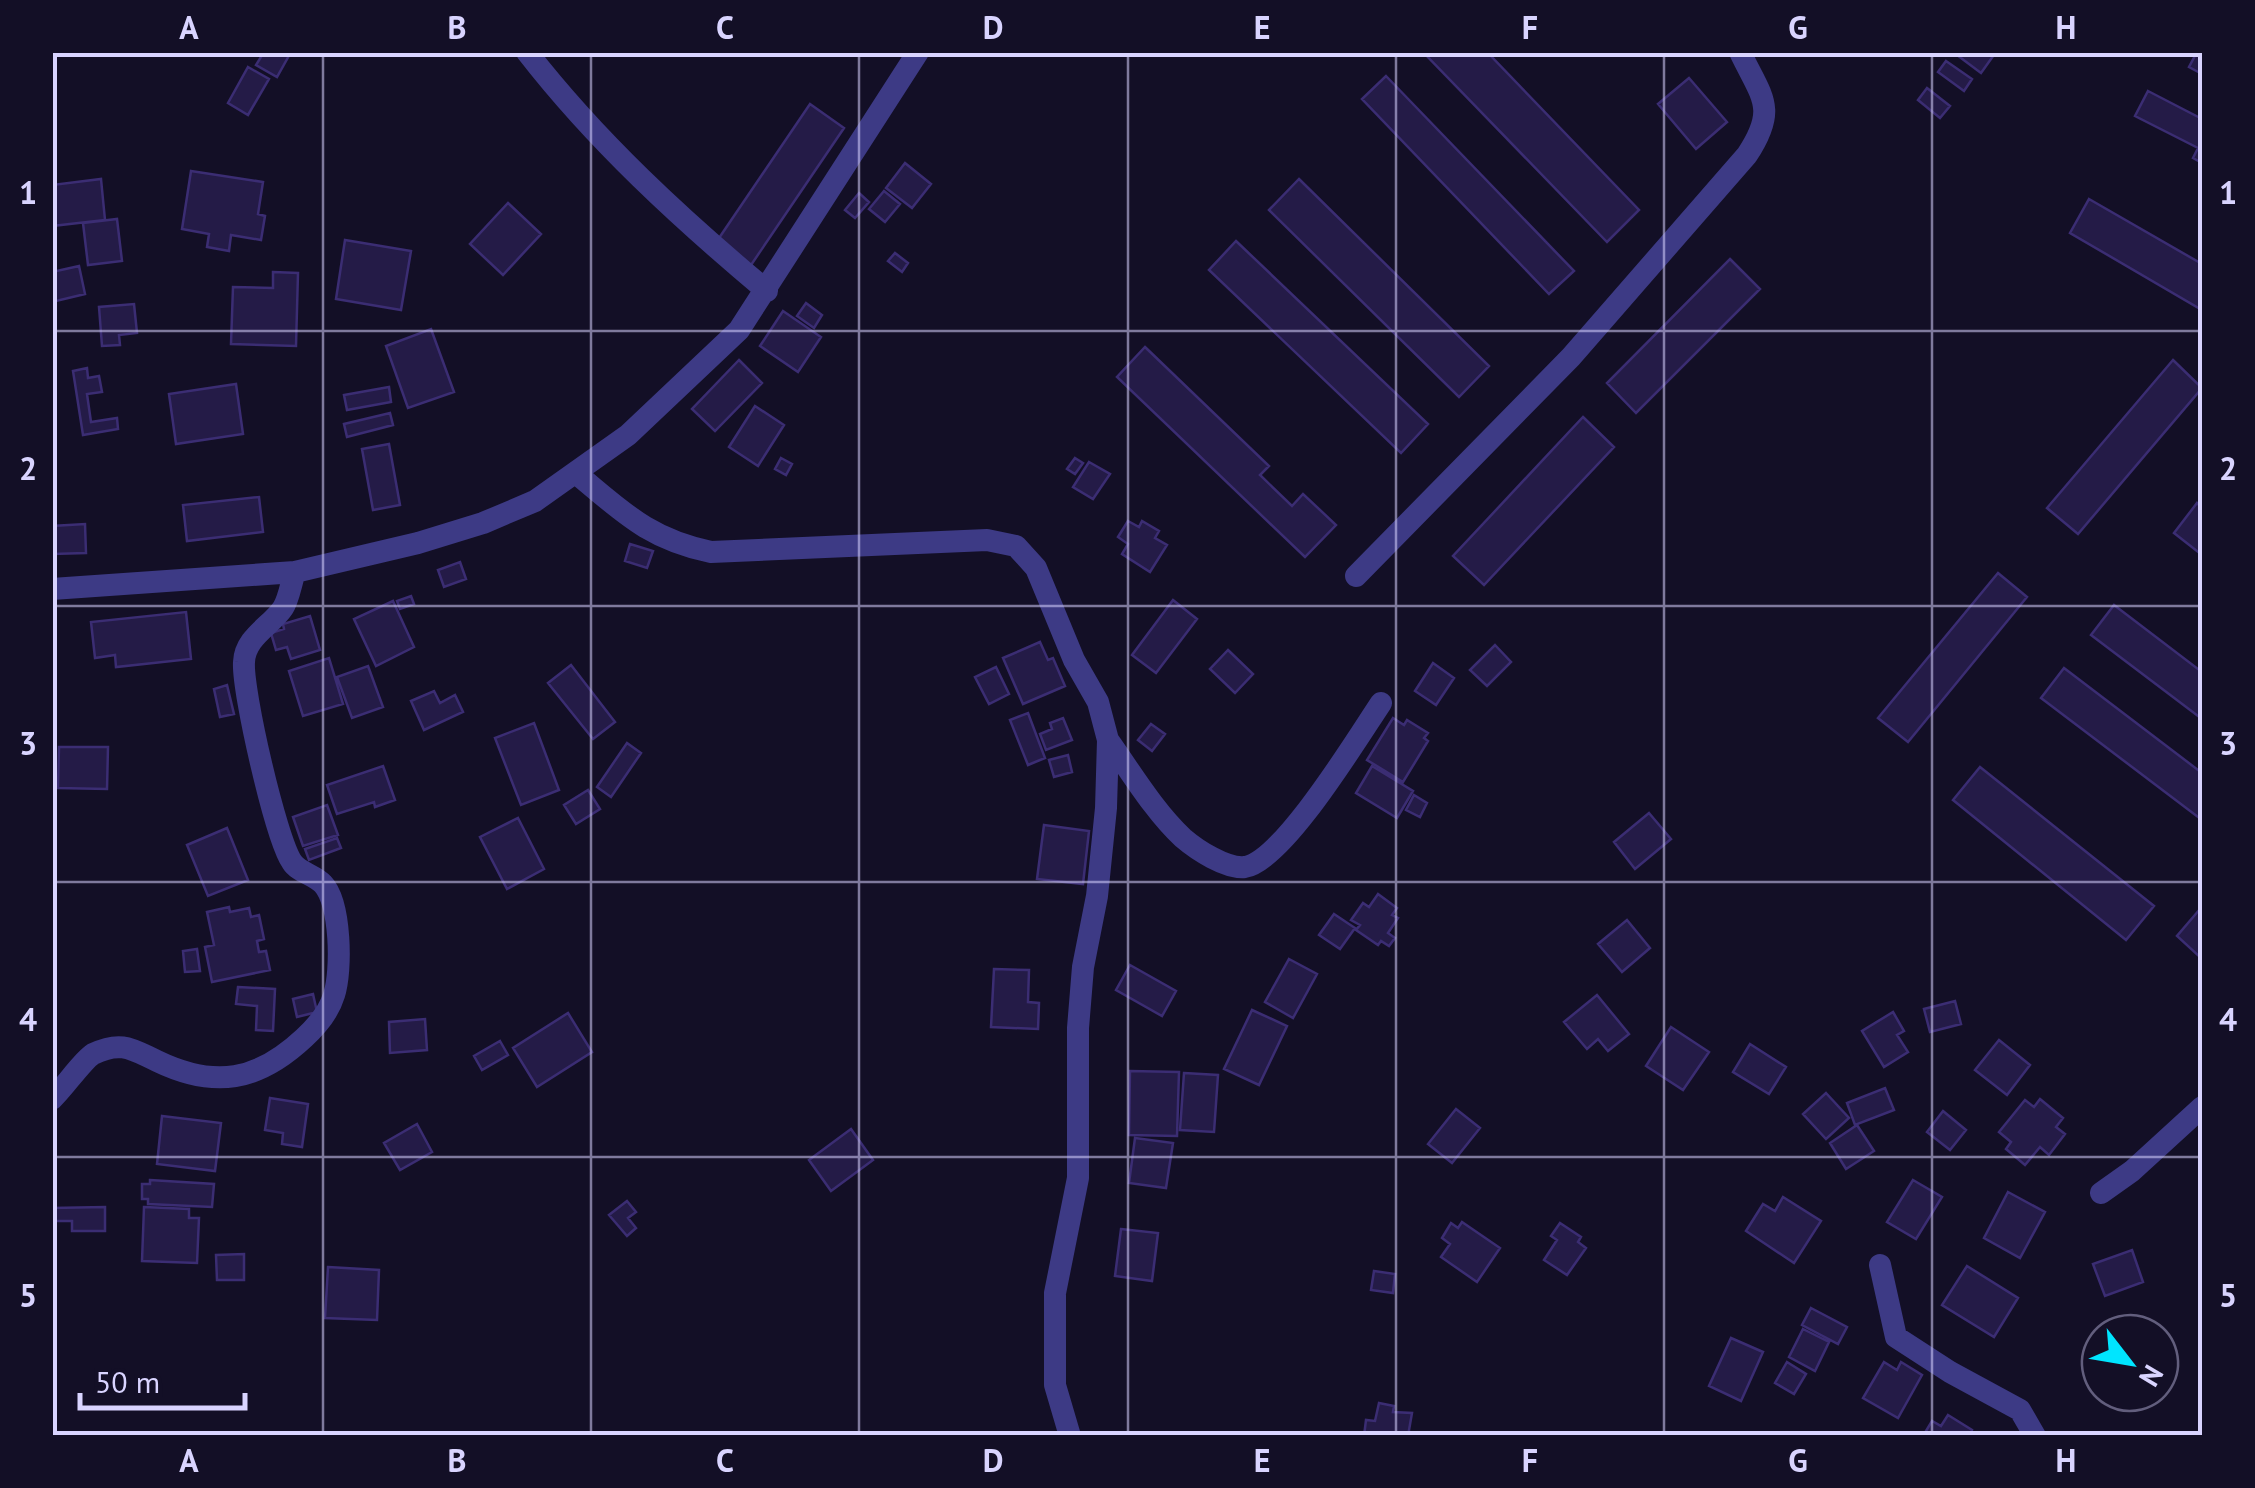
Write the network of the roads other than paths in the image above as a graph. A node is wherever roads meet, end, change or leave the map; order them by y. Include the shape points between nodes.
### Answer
1 (527, 52) edge
2 (918, 52) edge
3 (1740, 52) edge
4 (767, 291) junction
5 (577, 474) junction
6 (295, 572) junction
7 (1356, 576) dead end
8 (52, 589) edge
9 (1381, 703) dead end
10 (1108, 740) junction
11 (52, 1099) edge
12 (2202, 1107) edge
13 (2101, 1193) dead end
14 (1880, 1265) dead end
15 (1070, 1436) edge
16 (2035, 1436) edge

1 - 4 street via 567,104
2 - 4 street
3 - 7 street via 1767,108 1747,154 1571,357
4 - 5 street via 702,367
5 - 6 street via 535,502 483,523
5 - 10 street via 645,530 712,552 987,540 1016,546 1036,568 1098,702
6 - 8 street
6 - 11 street via 283,608 244,656 244,677 292,864 324,884 335,911 335,993 324,1016 278,1060 246,1076 184,1072 131,1046 90,1055
9 - 10 street via 1295,828 1244,867 1222,863 1184,838
10 - 15 street via 1097,896 1078,1028 1078,1178 1055,1294 1055,1386
12 - 13 street
14 - 16 street via 1896,1337 2020,1410

